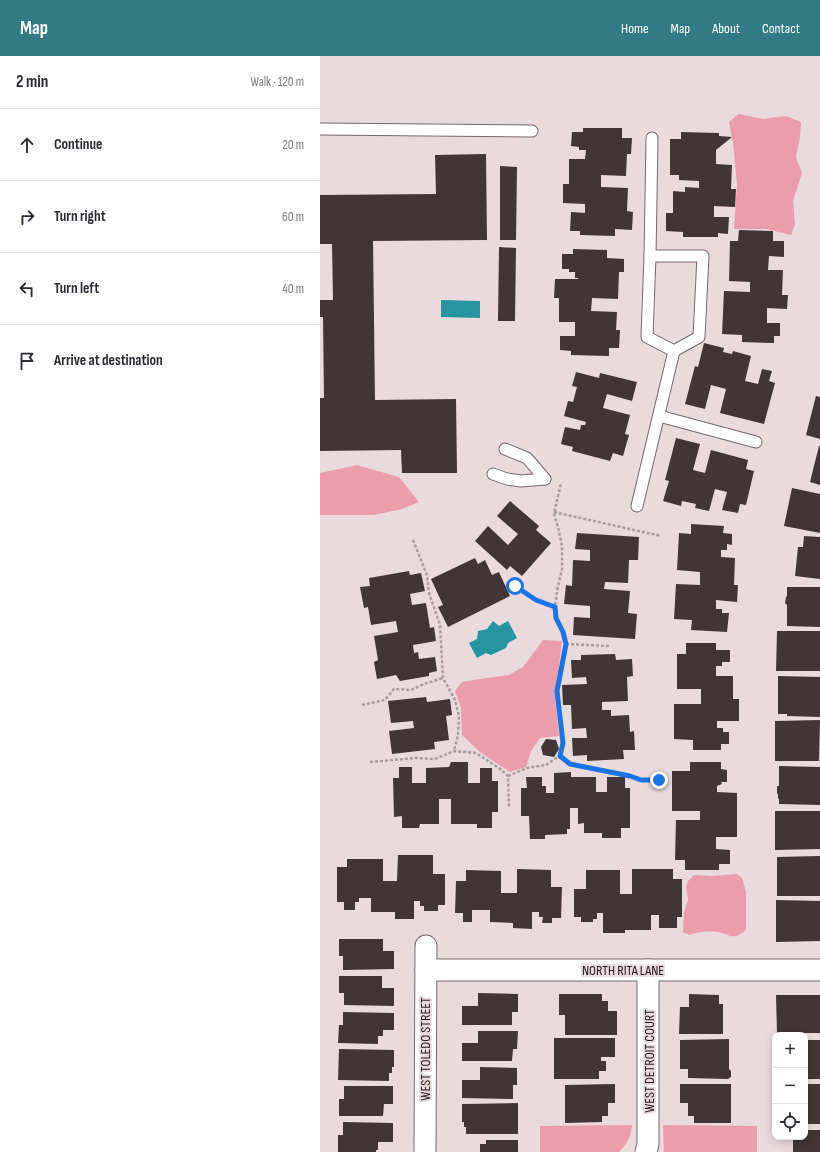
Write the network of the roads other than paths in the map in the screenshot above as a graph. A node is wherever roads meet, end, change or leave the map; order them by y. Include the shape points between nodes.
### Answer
1 (320, 130) edge
2 (532, 131) dead end
3 (652, 138) dead end
4 (650, 256) junction
5 (674, 351) junction
6 (659, 416) junction
7 (756, 442) dead end
8 (504, 449) dead end
9 (493, 474) dead end
10 (637, 506) dead end
11 (426, 946) dead end
12 (426, 970) junction
13 (648, 970) junction
14 (820, 970) edge
15 (425, 1152) edge
16 (646, 1152) edge

1 - 2 lane
3 - 4 lane
4 - 5 lane via 647,337
4 - 5 lane via 703,256 699,337
5 - 6 lane
6 - 7 lane
6 - 10 lane
8 - 9 lane via 527,458 545,479 521,481
11 - 12 street, WEST TOLEDO STREET
12 - 13 street, NORTH RITA LANE
12 - 15 street, WEST TOLEDO STREET
13 - 14 street, NORTH RITA LANE
13 - 16 street, WEST DETROIT COURT

